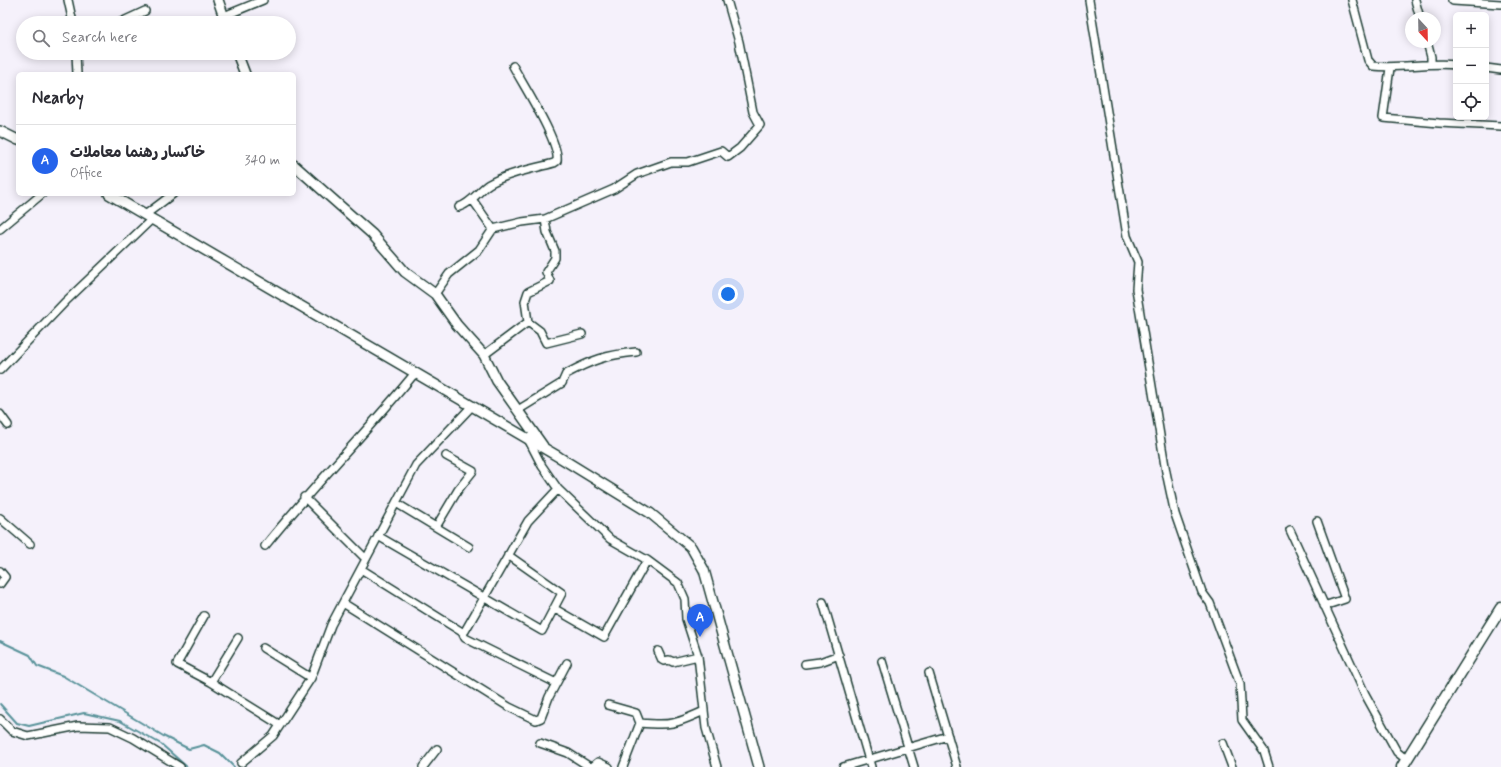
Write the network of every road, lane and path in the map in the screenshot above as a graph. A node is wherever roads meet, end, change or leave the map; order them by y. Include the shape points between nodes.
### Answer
1 (68, 0) edge
2 (218, 0) edge
3 (262, 0) edge
4 (727, 0) edge
5 (1089, 0) edge
6 (1352, 0) edge
7 (1415, 0) edge
8 (1452, 0) edge
9 (1501, 4) edge
10 (145, 11) dead end
11 (1418, 12) edge
12 (71, 16) edge
13 (134, 16) edge
14 (224, 16) edge
15 (231, 16) edge
16 (1429, 48) edge
17 (76, 60) edge
18 (240, 60) edge
19 (1431, 64) junction
20 (1453, 65) edge
21 (513, 66) dead end
22 (1390, 68) junction
23 (1489, 68) edge
24 (1501, 70) edge
25 (77, 72) edge
26 (245, 72) edge
27 (1501, 126) edge
28 (0, 131) edge
29 (16, 139) edge
30 (296, 167) edge
31 (40, 196) edge
32 (112, 196) edge
33 (171, 196) edge
34 (472, 200) junction
35 (459, 207) dead end
36 (148, 217) junction
37 (545, 219) junction
38 (0, 229) edge
39 (493, 229) junction
40 (435, 294) junction
41 (528, 322) junction
42 (582, 334) dead end
43 (636, 352) dead end
44 (484, 356) junction
45 (0, 370) edge
46 (416, 373) junction
47 (472, 406) junction
48 (518, 410) junction
49 (0, 414) edge
50 (8, 425) dead end
51 (528, 439) junction
52 (545, 449) junction
53 (446, 456) dead end
54 (558, 489) junction
55 (304, 497) junction
56 (396, 503) junction
57 (0, 518) edge
58 (1317, 521) dead end
59 (436, 527) junction
60 (1290, 530) dead end
61 (378, 536) junction
62 (30, 544) dead end
63 (265, 546) dead end
64 (469, 547) dead end
65 (508, 555) junction
66 (366, 559) junction
67 (646, 560) junction
68 (361, 569) junction
69 (0, 571) edge
70 (0, 584) edge
71 (483, 596) junction
72 (823, 602) dead end
73 (343, 603) junction
74 (1324, 606) junction
75 (1501, 608) edge
76 (554, 609) junction
77 (204, 616) dead end
78 (462, 632) junction
79 (238, 638) dead end
80 (263, 648) dead end
81 (658, 651) dead end
82 (839, 655) junction
83 (698, 656) junction
84 (882, 661) dead end
85 (567, 663) dead end
86 (805, 664) dead end
87 (929, 673) dead end
88 (312, 678) junction
89 (211, 682) junction
90 (556, 683) junction
91 (608, 705) dead end
92 (704, 711) junction
93 (0, 719) edge
94 (640, 723) junction
95 (280, 725) junction
96 (948, 736) junction
97 (540, 743) dead end
98 (1223, 743) dead end
99 (908, 748) junction
100 (437, 750) dead end
101 (869, 759) junction
102 (241, 763) dead end
103 (1404, 763) edge
104 (180, 767) edge
105 (423, 767) edge
106 (591, 767) edge
107 (609, 767) edge
108 (623, 767) edge
109 (717, 767) edge
110 (759, 767) edge
111 (843, 767) edge
112 (871, 767) edge
113 (914, 767) edge
114 (957, 767) edge
115 (1232, 767) edge
116 (1269, 767) edge

1 - 12 street
2 - 14 street
3 - 15 street
4 - 37 street via 740,42 753,112 760,125 740,148 728,157 720,151 688,162 671,162 637,174 614,189
5 - 116 street via 1128,236 1138,262 1136,289 1175,514 1202,592 1210,603 1240,684 1242,720 1264,751
6 - 22 street via 1368,60 1373,66
7 - 11 street
8 - 9 street
10 - 13 street
16 - 19 street
17 - 25 street
18 - 26 street
19 - 20 street
19 - 22 street
21 - 34 street via 552,139 558,156 557,161 488,185
22 - 27 street via 1383,118
23 - 24 street
28 - 29 street
30 - 40 street via 372,234 404,272
31 - 38 street
32 - 36 street
33 - 36 street
34 - 35 street
34 - 39 street
36 - 45 street
36 - 46 street
37 - 39 street
37 - 41 street via 555,258 546,271 550,281 528,292 525,301
39 - 40 street via 479,250 449,274
40 - 44 street
41 - 42 street via 540,331 546,343
41 - 44 street
43 - 48 street via 604,356 583,365 566,374 564,382
44 - 48 street via 497,381
46 - 47 street
46 - 55 street
47 - 51 street
47 - 56 street via 416,465
48 - 52 street
49 - 50 street
51 - 52 street
51 - 54 street
52 - 110 street via 650,513 691,547 704,570
53 - 59 street via 473,471 458,490
54 - 65 street via 528,521
54 - 67 street via 610,540
55 - 63 street
55 - 66 street
56 - 59 street
56 - 61 street
57 - 62 street
58 - 74 street via 1345,599
59 - 64 street
60 - 74 street
61 - 66 street
61 - 71 street
65 - 71 street
65 - 76 street via 562,593
66 - 68 street
67 - 76 street via 604,636
67 - 83 street via 678,583 685,599 686,619
68 - 73 street
68 - 78 street
69 - 70 street via 5,577
71 - 76 street via 540,631
71 - 78 street via 465,631
72 - 82 street
73 - 88 street via 331,625
73 - 90 street via 509,707 536,720 541,718
74 - 103 street via 1364,694
75 - 103 main road
77 - 89 street via 177,664
78 - 90 street via 466,638
79 - 89 street
80 - 88 street
81 - 83 street via 664,661 673,662
82 - 86 street
82 - 101 street
83 - 92 street
84 - 99 street
85 - 90 street
87 - 96 street
88 - 95 street
89 - 95 street
91 - 94 street via 636,713
92 - 94 street via 664,726
92 - 109 street
93 - 104 street via 12,731 28,736 78,726 110,727 140,741
94 - 108 street
95 - 102 street via 273,736
96 - 99 street
96 - 114 street
97 - 106 street
98 - 115 street
99 - 101 street
99 - 113 street
100 - 105 street
101 - 111 street
101 - 112 street
106 - 107 street via 598,762

